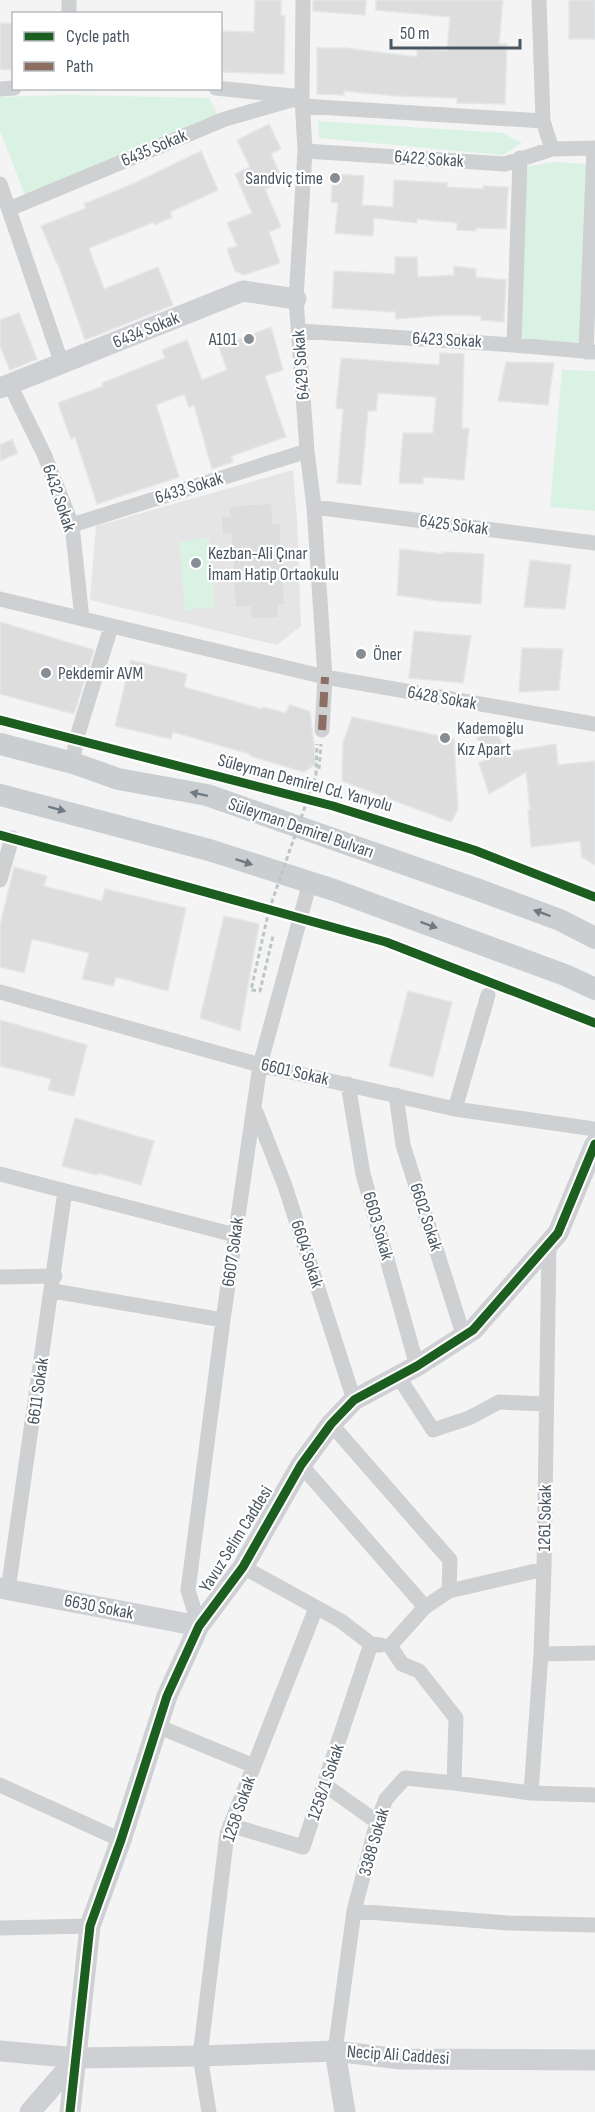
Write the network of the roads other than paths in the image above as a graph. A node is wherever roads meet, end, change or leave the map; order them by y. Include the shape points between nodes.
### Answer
1 (303, 0) edge
2 (539, 0) edge
3 (222, 89) edge
4 (302, 101) junction
5 (543, 121) junction
6 (594, 148) edge
7 (552, 149) junction
8 (305, 151) junction
9 (520, 158) junction
10 (0, 184) edge
11 (9, 209) junction
12 (296, 299) junction
13 (299, 331) junction
14 (514, 345) junction
15 (591, 352) edge
16 (62, 364) junction
17 (5, 386) edge
18 (307, 451) junction
19 (314, 507) junction
20 (72, 525) junction
21 (595, 543) edge
22 (0, 599) edge
23 (82, 619) junction
24 (111, 627) junction
25 (325, 677) junction
26 (595, 724) edge
27 (322, 730) road end
28 (0, 744) edge
29 (73, 763) junction
30 (0, 795) edge
31 (12, 838) dead end
32 (0, 880) edge
33 (310, 882) junction
34 (595, 938) edge
35 (595, 989) edge
36 (0, 992) edge
37 (488, 995) dead end
38 (260, 1065) junction
39 (348, 1084) junction
40 (396, 1095) junction
41 (455, 1108) junction
42 (255, 1109) junction
43 (595, 1129) edge
44 (595, 1144) edge
45 (0, 1174) edge
46 (65, 1191) junction
47 (235, 1235) junction
48 (549, 1244) junction
49 (0, 1277) edge
50 (54, 1283) junction
51 (223, 1320) junction
52 (464, 1337) junction
53 (417, 1366) junction
54 (398, 1377) junction
55 (354, 1400) junction
56 (546, 1404) junction
57 (331, 1424) junction
58 (301, 1465) junction
59 (243, 1567) junction
60 (544, 1569) junction
61 (4, 1589) edge
62 (449, 1591) junction
63 (426, 1607) junction
64 (316, 1608) junction
65 (199, 1626) junction
66 (371, 1644) junction
67 (390, 1646) junction
68 (595, 1653) edge
69 (541, 1654) junction
70 (158, 1726) junction
71 (254, 1766) junction
72 (454, 1783) junction
73 (0, 1785) edge
74 (325, 1785) junction
75 (531, 1793) junction
76 (595, 1795) edge
77 (377, 1822) junction
78 (230, 1825) junction
79 (121, 1840) junction
80 (354, 1911) junction
81 (595, 1925) edge
82 (90, 1926) junction
83 (0, 1928) edge
84 (335, 2050) junction
85 (0, 2051) edge
86 (55, 2056) junction
87 (200, 2056) junction
88 (77, 2058) junction
89 (595, 2060) edge
90 (58, 2081) junction
91 (30, 2112) edge
92 (70, 2112) edge
93 (209, 2112) edge
94 (345, 2112) edge

1 - 4 street, 6429 Sokak
2 - 5 street
3 - 4 street
4 - 5 street
4 - 8 street, 6429 Sokak
4 - 11 street, 6435 Sokak via 225,119
5 - 7 street
6 - 7 street, 6422 Sokak
6 - 15 street
7 - 9 street, 6422 Sokak
8 - 9 street, 6422 Sokak via 505,164
8 - 12 street, 6429 Sokak
9 - 14 street
10 - 11 street
11 - 16 street
12 - 13 street, 6429 Sokak
12 - 16 street, 6434 Sokak via 243,291
13 - 14 street, 6423 Sokak
13 - 18 street, 6429 Sokak
14 - 15 street, 6423 Sokak
16 - 17 street, 6434 Sokak
17 - 20 street, 6432 Sokak via 44,454
18 - 19 street, 6429 Sokak
18 - 20 street, 6433 Sokak
19 - 21 street, 6425 Sokak
19 - 25 street, 6429 Sokak
20 - 23 street, 6432 Sokak
22 - 23 street, 6428 Sokak
23 - 24 street, 6428 Sokak
24 - 25 street, 6428 Sokak
24 - 29 street via 76,740
25 - 26 street, 6428 Sokak
25 - 27 street, 6429 Sokak
28 - 29 main road, Süleyman Demirel Bulvarı
34 -> 29 main road, Süleyman Demirel Bulvarı via 560,920 479,890 207,795 118,778
30 -> 33 main road via 208,850
31 - 32 street
33 -> 35 main road
33 - 38 street, 6607 Sokak
36 - 38 street, 6601 Sokak
37 - 41 street
38 - 39 street, 6601 Sokak
38 - 42 street, 6607 Sokak
39 - 40 street, 6601 Sokak
39 - 53 street, 6603 Sokak via 363,1174
40 - 41 street, 6601 Sokak
40 - 52 street, 6602 Sokak via 403,1145
41 - 43 street, 6601 Sokak
42 - 47 street, 6607 Sokak
42 - 55 street, 6604 Sokak via 285,1186
44 - 48 street, Yavuz Selim Caddesi via 558,1233
45 - 46 street
46 - 47 street
46 - 50 street, 6611 Sokak
47 - 51 street, 6607 Sokak
48 - 52 street, Yavuz Selim Caddesi
48 - 56 street, 1261 Sokak
49 - 50 street
50 - 51 street
50 - 61 street, 6611 Sokak
51 - 65 street, 6607 Sokak via 189,1590
52 - 53 street, Yavuz Selim Caddesi
53 - 54 street, Yavuz Selim Caddesi
54 - 55 street, Yavuz Selim Caddesi
54 - 56 street via 434,1430 499,1402
55 - 57 street, Yavuz Selim Caddesi
56 - 60 street, 1261 Sokak
57 - 58 street, Yavuz Selim Caddesi
57 - 62 street via 450,1560
58 - 59 street, Yavuz Selim Caddesi
58 - 63 street
59 - 64 street
59 - 65 street, Yavuz Selim Caddesi
60 - 62 street
60 - 69 street, 1261 Sokak
61 - 65 street, 6630 Sokak
62 - 63 street
63 - 67 street
64 - 66 street
64 - 71 street, 1258 Sokak
65 - 70 street, Yavuz Selim Caddesi via 167,1696
66 - 67 street
66 - 74 street, 1258/1 Sokak
67 - 72 street via 402,1664 419,1671 456,1718
68 - 69 street
69 - 75 street, 1261 Sokak
70 - 71 street
70 - 79 street, Yavuz Selim Caddesi
71 - 78 street, 1258 Sokak
72 - 75 street
72 - 77 street, 3388 Sokak via 405,1778 386,1799
73 - 79 street
74 - 77 street
74 - 78 street, 1258/1 Sokak via 303,1847
75 - 76 street
77 - 80 street, 3388 Sokak
78 - 87 street, 1258 Sokak
79 - 82 street, Yavuz Selim Caddesi
80 - 81 street via 508,1923
80 - 84 street, 3388 Sokak
82 - 83 street
82 - 88 street, Yavuz Selim Caddesi
84 - 87 street, Necip Ali Caddesi
84 - 89 street, Necip Ali Caddesi via 400,2059
84 - 94 street
85 - 86 street, Necip Ali Caddesi
86 - 88 street, Necip Ali Caddesi
86 - 90 street
87 - 88 street, Necip Ali Caddesi
87 - 93 street, 1258 Sokak
88 - 90 street
88 - 92 street, Yavuz Selim Caddesi
90 - 91 street

